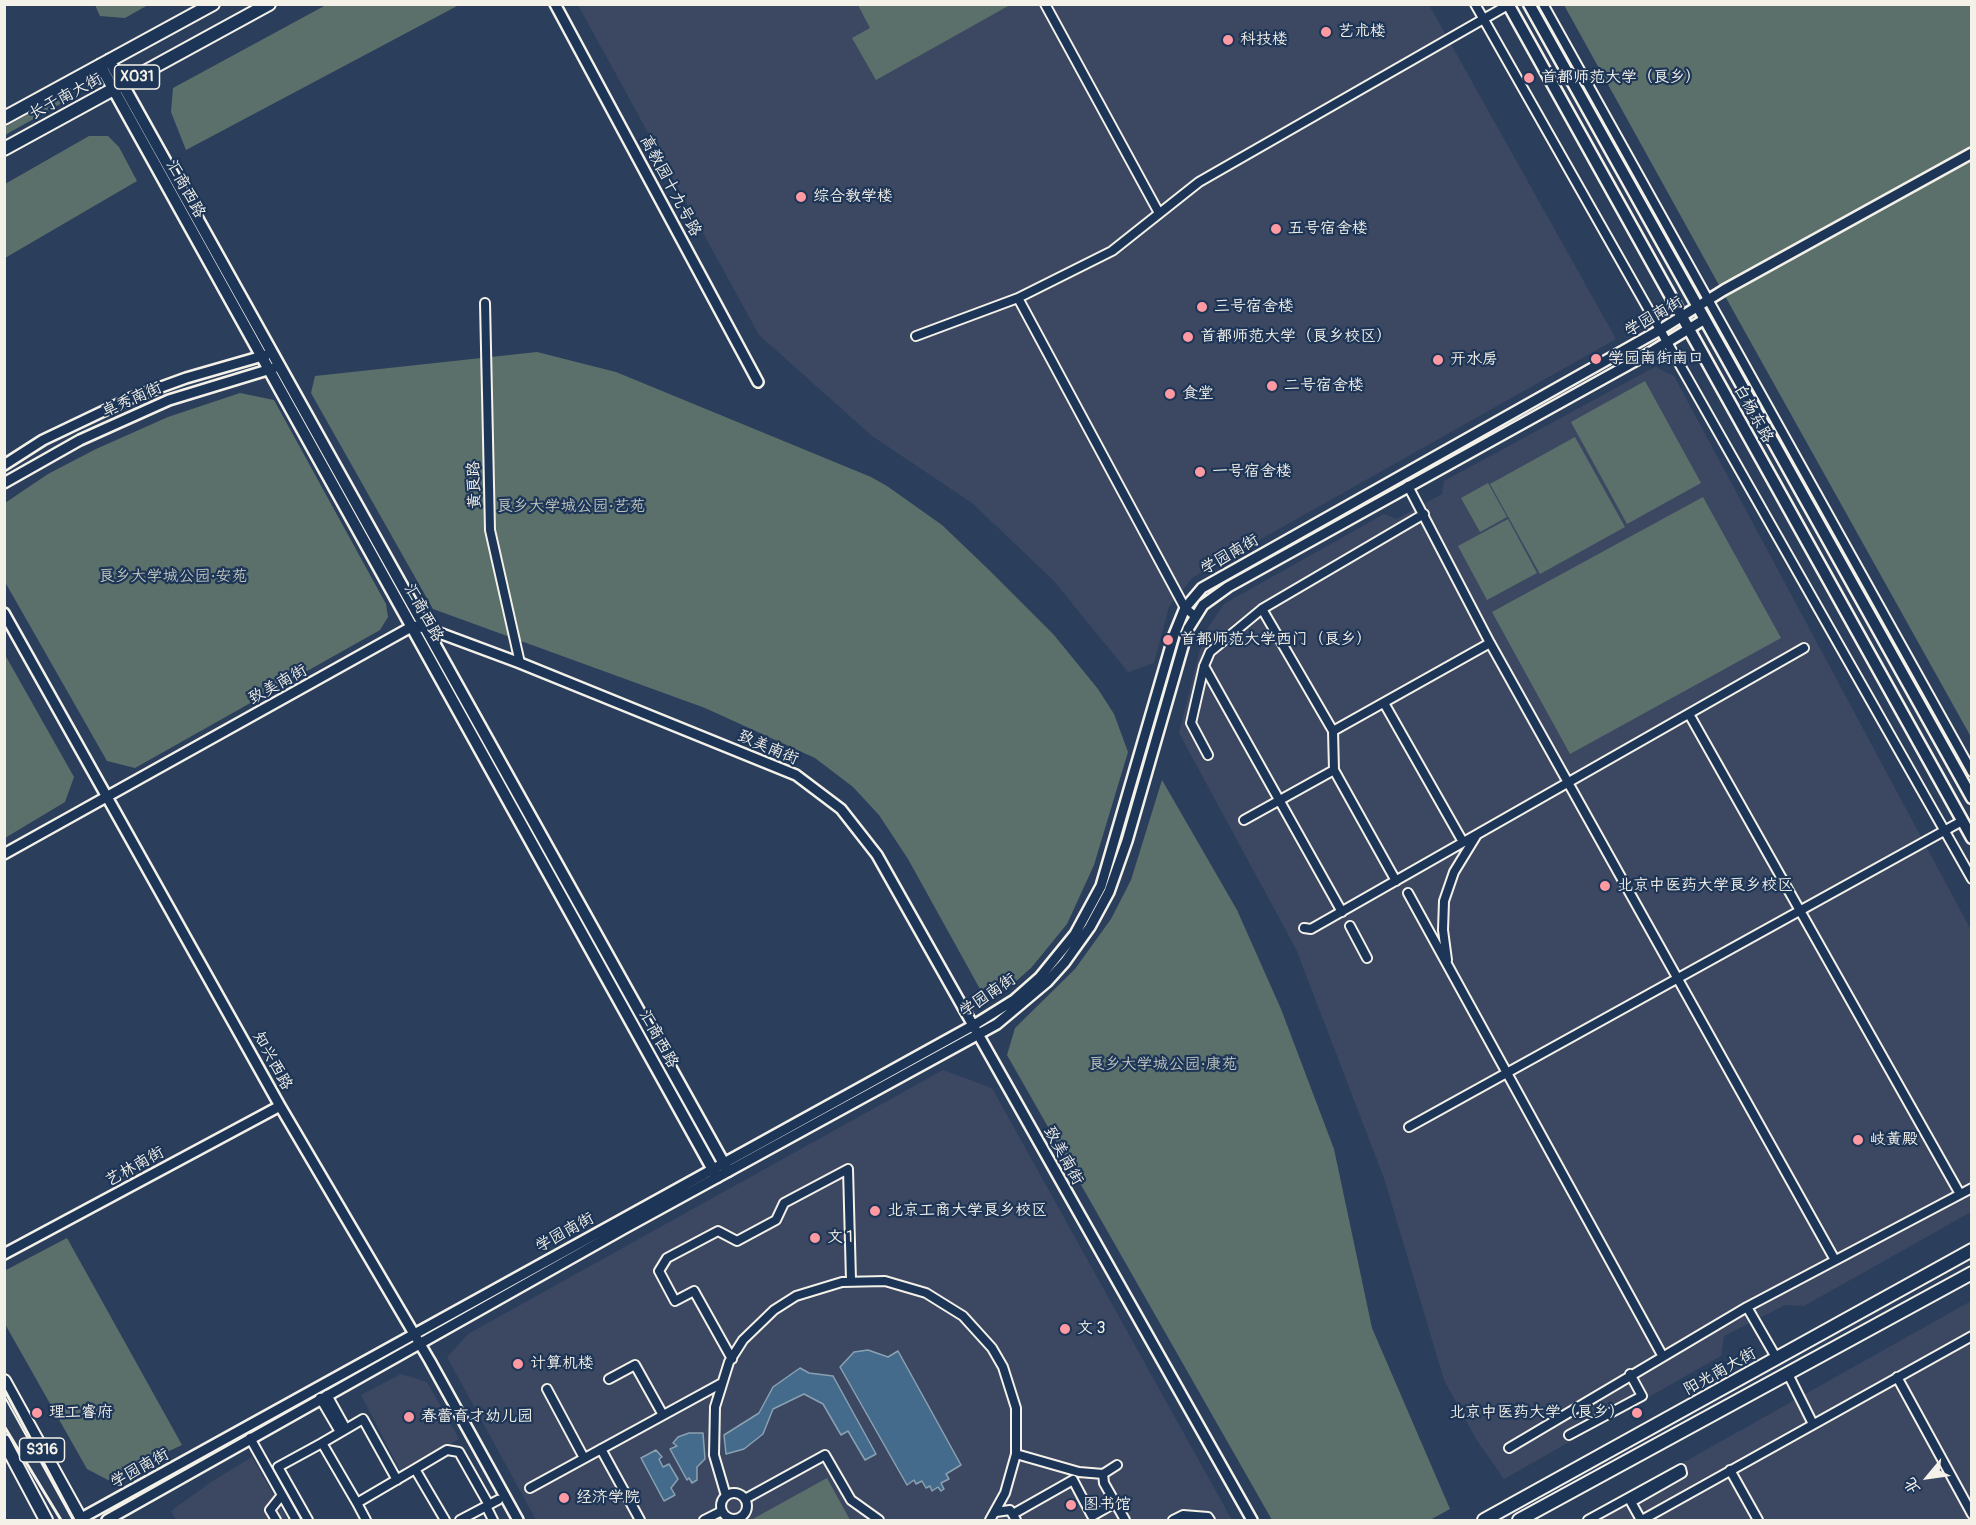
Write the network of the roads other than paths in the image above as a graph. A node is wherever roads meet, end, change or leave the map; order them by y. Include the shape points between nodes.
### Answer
1 (213, 4) edge
2 (269, 4) edge
3 (555, 4) edge
4 (1045, 4) edge
5 (1475, 4) edge
6 (1529, 4) edge
7 (1543, 4) edge
8 (1508, 5) edge
9 (1484, 20) junction
10 (104, 63) junction
11 (118, 88) junction
12 (4, 118) edge
13 (4, 149) edge
14 (1971, 153) edge
15 (1159, 213) junction
16 (1018, 298) junction
17 (1710, 301) junction
18 (485, 303) dead end
19 (1699, 308) junction
20 (1682, 318) junction
21 (1705, 319) junction
22 (1688, 329) junction
23 (1660, 330) junction
24 (916, 336) dead end
25 (1667, 342) junction
26 (275, 354) junction
27 (262, 355) junction
28 (281, 367) junction
29 (270, 368) junction
30 (758, 382) dead end
31 (4, 465) edge
32 (4, 483) edge
33 (1408, 486) junction
34 (1424, 514) junction
35 (1185, 608) junction
36 (1262, 609) junction
37 (4, 613) edge
38 (1195, 616) junction
39 (413, 626) junction
40 (426, 628) junction
41 (1491, 643) junction
42 (1804, 648) dead end
43 (520, 663) junction
44 (1204, 666) junction
45 (1384, 704) junction
46 (1689, 714) junction
47 (1333, 732) junction
48 (1208, 755) dead end
49 (1334, 770) junction
50 (1971, 772) edge
51 (1971, 798) edge
52 (107, 799) junction
53 (1280, 800) junction
54 (1244, 820) dead end
55 (1962, 821) junction
56 (1944, 831) junction
57 (1476, 835) junction
58 (1971, 838) edge
59 (1463, 842) junction
60 (4, 854) edge
61 (1971, 879) edge
62 (1396, 881) junction
63 (1408, 893) dead end
64 (1800, 910) junction
65 (1342, 912) junction
66 (1350, 926) dead end
67 (1304, 928) dead end
68 (1367, 958) dead end
69 (1447, 965) junction
70 (974, 1025) junction
71 (979, 1035) junction
72 (1506, 1072) junction
73 (280, 1106) junction
74 (1409, 1127) dead end
75 (726, 1168) junction
76 (715, 1173) junction
77 (1971, 1188) edge
78 (1960, 1194) junction
79 (1971, 1250) edge
80 (4, 1254) edge
81 (1835, 1260) junction
82 (1971, 1273) edge
83 (851, 1280) junction
84 (1747, 1307) junction
85 (1971, 1336) edge
86 (417, 1339) junction
87 (1662, 1355) junction
88 (732, 1359) junction
89 (1777, 1359) junction
90 (1787, 1372) junction
91 (1630, 1374) junction
92 (1897, 1377) junction
93 (609, 1379) dead end
94 (4, 1381) edge
95 (722, 1383) junction
96 (547, 1389) dead end
97 (324, 1396) junction
98 (663, 1415) junction
99 (1813, 1424) junction
100 (343, 1431) junction
101 (1569, 1435) dead end
102 (250, 1438) junction
103 (4, 1441) edge
104 (322, 1443) junction
105 (1509, 1448) dead end
106 (601, 1449) junction
107 (1016, 1454) junction
108 (584, 1458) junction
109 (1117, 1465) dead end
110 (415, 1469) junction
111 (1730, 1470) junction
112 (1103, 1474) junction
113 (397, 1480) junction
114 (531, 1488) dead end
115 (282, 1495) junction
116 (726, 1496) junction
117 (745, 1499) junction
118 (498, 1500) dead end
119 (357, 1503) junction
120 (1115, 1503) junction
121 (487, 1506) junction
122 (722, 1511) junction
123 (996, 1512) junction
124 (1098, 1512) junction
125 (1971, 1514) edge
126 (1014, 1517) edge
127 (80, 1520) edge
128 (46, 1521) edge
129 (107, 1521) edge
130 (276, 1521) edge
131 (296, 1521) edge
132 (308, 1521) edge
133 (366, 1521) edge
134 (445, 1521) edge
135 (460, 1521) edge
136 (493, 1521) edge
137 (518, 1521) edge
138 (640, 1521) edge
139 (704, 1521) edge
140 (879, 1521) edge
141 (990, 1521) edge
142 (1102, 1521) edge
143 (1125, 1521) edge
144 (1173, 1521) edge
145 (1210, 1521) edge
146 (1252, 1521) edge
147 (1484, 1521) edge
148 (1519, 1521) edge
149 (1588, 1521) edge
150 (1642, 1521) edge
151 (1758, 1521) edge

1 - 10 main road, 长于南大街 / X031
2 - 11 main road, 长于南大街 / X031
3 - 30 street, 高教园十九号路
4 - 15 street
5 - 9 street
6 - 19 main road
7 - 17 street
8 - 9 street
8 - 20 main road, 白杨东路
9 - 15 street via 1199,182
9 - 23 street
10 - 11 main road, 汇商西路
10 - 12 main road, 长于南大街 / X031
11 - 13 main road, 长于南大街 / X031
11 - 26 main road, 汇商西路
11 - 27 main road, 汇商西路
14 - 17 street, 学园南街
15 - 16 street via 1112,251
16 - 24 street
16 - 35 street
17 - 19 street, 学园南街
17 - 50 street
18 - 43 street, 黄良路 via 490,530
19 - 20 street, 学园南街
19 - 21 main road
20 - 22 main road, 白杨东路
20 - 23 street, 学园南街
21 - 22 street, 学园南街
21 - 51 main road
22 - 25 street, 学园南街
22 - 55 main road, 白杨东路
23 - 25 street
23 - 35 street, 学园南街 via 1202,588
25 - 33 street, 学园南街
25 - 56 street
26 - 27 street, 卓秀南街
26 - 28 main road, 汇商西路
27 - 29 main road, 汇商西路
27 - 31 street, 卓秀南街 via 128,400 53,435
28 - 29 street, 卓秀南街
28 - 40 main road, 汇商西路
29 - 32 street, 卓秀南街 via 169,400 80,440
29 - 39 main road, 汇商西路
33 - 34 street
33 - 38 street, 学园南街 via 1228,587 1203,604
34 - 36 street
34 - 41 street
35 - 38 street
35 - 70 street, 学园南街 via 1101,886 1075,934 1040,977 1014,1000
36 - 44 street via 1210,652
36 - 47 street
37 - 52 street, 知兴西路
38 - 71 street, 学园南街 via 1127,841 1103,902 1080,944 1047,982
39 - 40 street, 致美南街
39 - 52 street, 致美南街
39 - 76 main road, 汇商西路
40 - 43 street, 致美南街
40 - 75 main road, 汇商西路
41 - 45 street
41 - 81 street
42 - 46 street
43 - 70 street, 致美南街 via 796,775 841,809 877,855
44 - 48 street via 1191,723
44 - 53 street
45 - 47 street
45 - 59 street
46 - 57 street
46 - 64 street
47 - 49 street
49 - 53 street
49 - 62 street
52 - 60 street, 致美南街
52 - 73 street, 知兴西路
53 - 54 street
53 - 65 street
55 - 56 street
55 - 58 main road, 白杨东路
56 - 61 street
56 - 64 street
57 - 59 street
57 - 69 street via 1454,872 1444,901
59 - 62 street
62 - 65 street
63 - 69 street
64 - 72 street
64 - 78 street
65 - 67 street via 1311,929
66 - 68 street
69 - 72 street
70 - 71 street, 致美南街
70 - 75 street, 学园南街
71 - 75 street, 学园南街
71 - 146 street, 致美南街
72 - 74 street
72 - 87 street
73 - 80 street, 艺林南街
73 - 86 street, 知兴西路
75 - 76 street, 学园南街
76 - 86 street, 学园南街
77 - 78 street
78 - 81 street
79 - 89 main road, 阳光南大街
81 - 84 street
82 - 90 main road, 阳光南大街
83 - 88 street via 796,1296 774,1310 758,1324
83 - 88 street via 848,1169 784,1203 776,1220 738,1240 718,1231 667,1258 659,1271 675,1301 694,1291
83 - 107 street via 885,1281 926,1293 978,1330 1003,1367 1011,1387 1018,1430
84 - 87 street
84 - 89 street
85 - 92 street
86 - 97 street, 学园南街
86 - 127 street, 学园南街
86 - 137 street, 知兴西路
87 - 91 street
88 - 95 street
89 - 147 main road, 阳光南大街
90 - 99 street
90 - 148 main road, 阳光南大街
91 - 101 street via 1642,1396
91 - 105 street
92 - 99 street
92 - 125 street
93 - 98 street via 635,1365
94 - 127 main road, S316
95 - 98 street
95 - 116 street via 712,1431 718,1476
96 - 108 street
97 - 100 street
97 - 102 street, 学园南街
98 - 106 street
99 - 111 street
100 - 104 street
100 - 113 street via 363,1419
102 - 115 street
102 - 129 street, 学园南街
103 - 128 main road, S316
104 - 119 street
104 - 132 street via 278,1467
106 - 108 street
106 - 138 street
107 - 112 street via 1079,1472
107 - 123 street via 1013,1473
108 - 114 street
109 - 112 street
110 - 113 street
110 - 121 street via 447,1450 459,1452
110 - 134 street
111 - 150 street
111 - 151 street
112 - 120 street
113 - 119 street
115 - 130 street via 270,1510
115 - 131 street
116 - 117 street via 738,1494
116 - 122 street via 721,1503
117 - 122 street via 747,1508 740,1518 731,1519
117 - 140 street via 825,1455 851,1500
118 - 121 street
119 - 133 street
120 - 124 street
120 - 143 street
121 - 135 street
121 - 136 street
122 - 139 street
123 - 126 street via 1010,1510
123 - 141 street
124 - 126 street via 1092,1516 1073,1480
124 - 142 street
144 - 145 street via 1183,1515 1208,1517
149 - 150 street via 1680,1468 1682,1473 1631,1502

